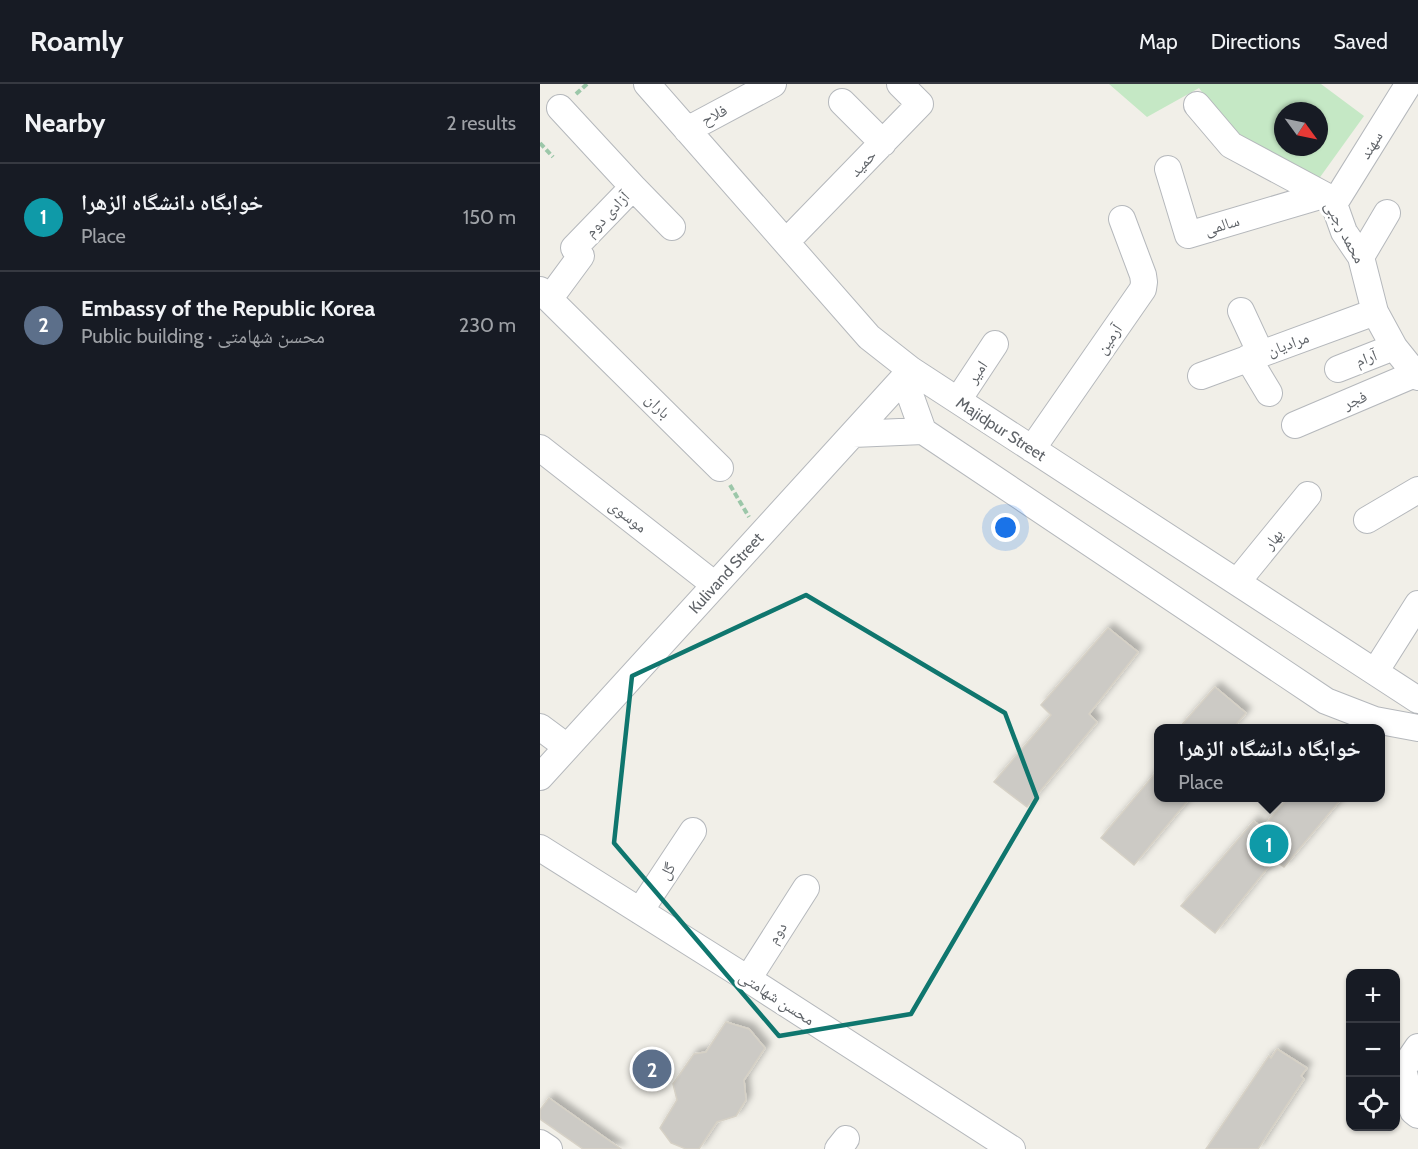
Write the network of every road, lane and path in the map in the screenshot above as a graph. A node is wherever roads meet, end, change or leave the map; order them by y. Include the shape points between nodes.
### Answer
1 (647, 84) edge
2 (773, 84) edge
3 (900, 84) edge
4 (1411, 87) edge
5 (842, 102) dead end
6 (1197, 105) dead end
7 (560, 108) dead end
8 (687, 130) junction
9 (540, 143) edge
10 (883, 143) junction
11 (553, 156) dead end
12 (1168, 169) dead end
13 (633, 187) junction
14 (1328, 199) junction
15 (1387, 213) dead end
16 (1122, 219) dead end
17 (672, 227) dead end
18 (786, 242) junction
19 (1361, 257) junction
20 (545, 294) edge
21 (1241, 311) dead end
22 (1375, 312) junction
23 (996, 344) dead end
24 (1394, 347) junction
25 (1255, 356) junction
26 (1338, 369) dead end
27 (908, 374) junction
28 (1417, 374) edge
29 (1202, 376) dead end
30 (1269, 393) dead end
31 (958, 400) junction
32 (1295, 425) dead end
33 (922, 431) junction
34 (853, 434) junction
35 (540, 448) edge
36 (1032, 449) junction
37 (720, 468) joint
38 (1418, 490) edge
39 (1308, 495) dead end
40 (1367, 520) dead end
41 (761, 535) junction
42 (1237, 582) junction
43 (715, 585) junction
44 (1418, 604) edge
45 (1375, 672) junction
46 (1418, 700) edge
47 (540, 727) edge
48 (1418, 728) edge
49 (567, 747) junction
50 (540, 777) edge
51 (693, 831) dead end
52 (540, 848) edge
53 (806, 888) dead end
54 (640, 911) junction
55 (748, 979) junction
56 (1418, 1047) edge
57 (1418, 1115) edge
58 (540, 1143) edge
59 (549, 1149) edge
60 (1012, 1149) edge

1 - 8 street, Majidpur Street
2 - 8 street, فلاح
3 - 10 street, حمید via 920,104
4 - 14 street, سهند
5 - 10 street
6 - 14 street, محمد رجبی via 1231,145
7 - 13 street, آزادی دوم
8 - 18 street, Majidpur Street
9 - 11 path
10 - 18 street, حمید
12 - 14 street, سالمی via 1188,236
13 - 17 street
13 - 20 street, آزادی دوم via 574,248 581,256
14 - 19 street, محمد رجبی
15 - 19 street
16 - 36 street, آرمین via 1143,276 1143,289
18 - 27 street, Majidpur Street via 869,338
19 - 22 street, محمد رجبی
20 - 37 street, باران
21 - 25 street
22 - 24 street, محمد رجبی
22 - 25 street, مرادیان
23 - 31 street, امیر
24 - 26 street, آرام
24 - 28 street, محمد رجبی
25 - 29 street, مرادیان
25 - 30 street
27 - 31 street, Majidpur Street
27 - 33 street
27 - 34 street, Kulivand Street
28 - 32 street, فجر
31 - 36 street, Majidpur Street
33 - 34 street
33 - 48 street via 1326,702 1375,720
34 - 41 street, Kulivand Street
35 - 43 street, موسوی
36 - 42 street, Majidpur Street
37 - 41 path
38 - 40 street
39 - 42 street, بهار
41 - 43 street, Kulivand Street
42 - 45 street, Majidpur Street
43 - 49 street, Kulivand Street
44 - 45 street
45 - 46 street, Majidpur Street
47 - 49 street
49 - 50 street, Kulivand Street
51 - 54 street, گل
52 - 54 street, محسن شهامتی
53 - 55 street, دوم
54 - 55 street, محسن شهامتی
55 - 60 street, محسن شهامتی
56 - 57 street via 1403,1070 1413,1111
58 - 59 street

